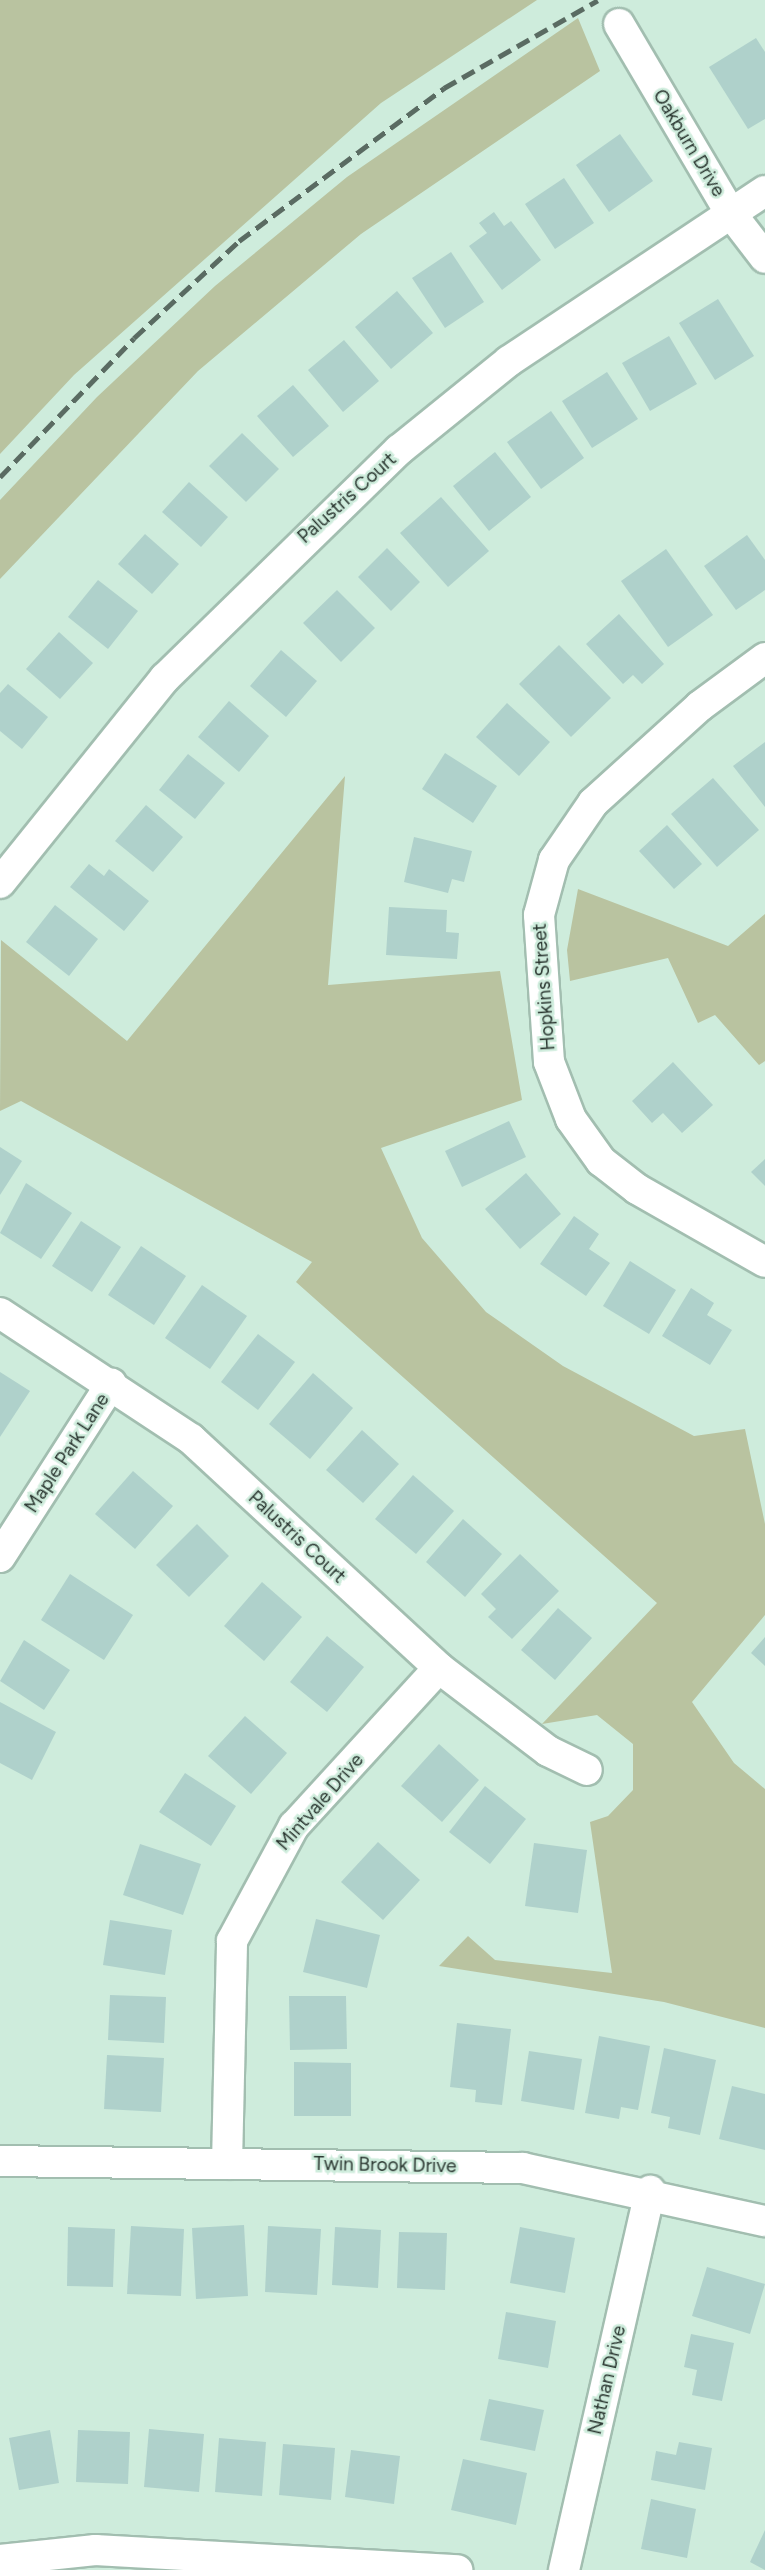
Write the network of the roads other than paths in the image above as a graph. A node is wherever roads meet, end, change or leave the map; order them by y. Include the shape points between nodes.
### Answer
1 (619, 24) dead end
2 (765, 191) edge
3 (729, 211) junction
4 (765, 258) edge
5 (765, 658) edge
6 (0, 883) edge
7 (765, 1262) edge
8 (0, 1312) edge
9 (111, 1384) junction
10 (0, 1557) edge
11 (439, 1668) junction
12 (587, 1770) dead end
13 (0, 2161) edge
14 (227, 2164) junction
15 (650, 2191) junction
16 (765, 2221) edge
17 (0, 2560) edge
18 (87, 2561) edge
19 (457, 2570) edge
20 (564, 2570) edge

1 - 3 street, Oakburn Drive
2 - 3 street, Palustris Court
3 - 4 street, Oakburn Drive
3 - 6 street, Palustris Court via 509,361 302,539 165,678
5 - 7 street, Hopkins Street via 700,706 593,803 554,860 539,915 549,1062 571,1119 601,1161 638,1189
8 - 9 street, Palustris Court
9 - 10 street, Maple Park Lane
9 - 11 street, Palustris Court via 191,1439
11 - 12 street, Palustris Court via 548,1751
11 - 14 street, Mintvale Drive via 294,1826 232,1941
13 - 14 street, Twin Brook Drive
14 - 15 street, Twin Brook Drive via 523,2168
15 - 16 street, Twin Brook Drive
15 - 20 street, Nathan Drive
17 - 18 street
18 - 19 street via 322,2558

